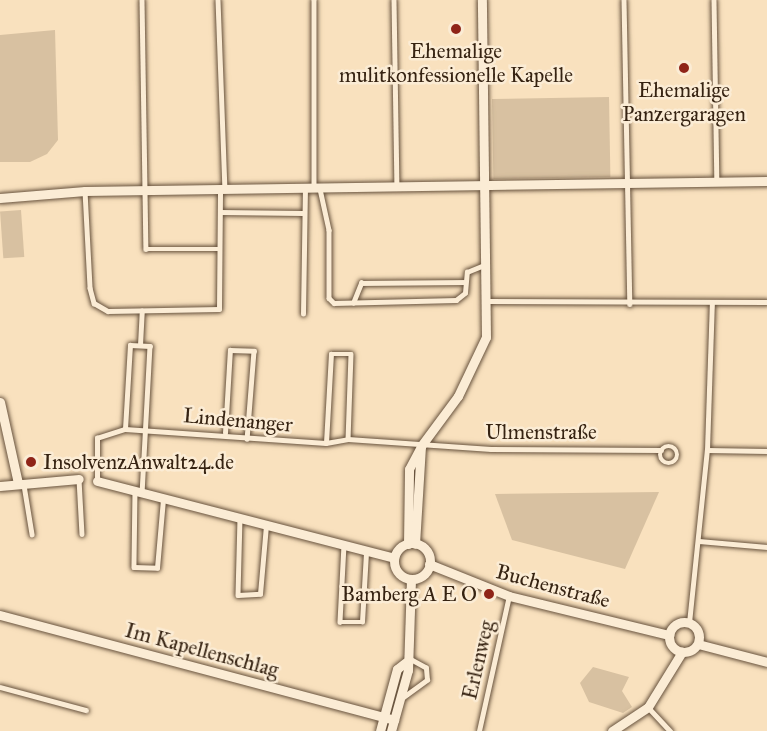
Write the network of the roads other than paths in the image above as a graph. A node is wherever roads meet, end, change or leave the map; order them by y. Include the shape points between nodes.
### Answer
1 (141, 0) edge
2 (218, 0) edge
3 (314, 0) edge
4 (394, 0) edge
5 (482, 0) edge
6 (624, 0) edge
7 (714, 0) edge
8 (717, 182) junction
9 (767, 182) edge
10 (627, 184) junction
11 (397, 188) junction
12 (484, 188) junction
13 (313, 189) junction
14 (223, 190) junction
15 (85, 191) junction
16 (146, 191) junction
17 (0, 198) edge
18 (220, 212) junction
19 (303, 213) junction
20 (220, 249) junction
21 (487, 265) junction
22 (465, 282) junction
23 (489, 301) junction
24 (767, 302) edge
25 (353, 303) junction
26 (712, 303) junction
27 (630, 304) junction
28 (142, 311) junction
29 (303, 314) dead end
30 (140, 345) junction
31 (0, 402) edge
32 (125, 429) junction
33 (150, 430) junction
34 (225, 433) junction
35 (247, 439) junction
36 (348, 439) junction
37 (327, 443) junction
38 (421, 446) junction
39 (661, 450) junction
40 (707, 450) junction
41 (767, 451) edge
42 (79, 479) joint
43 (97, 481) joint
44 (21, 482) junction
45 (0, 486) edge
46 (139, 492) junction
47 (163, 499) junction
48 (240, 518) junction
49 (266, 525) junction
50 (32, 534) dead end
51 (81, 534) dead end
52 (699, 541) junction
53 (412, 544) junction
54 (344, 545) junction
55 (767, 547) edge
56 (366, 552) junction
57 (394, 558) junction
58 (429, 564) junction
59 (411, 579) junction
60 (509, 596) junction
61 (0, 615) edge
62 (689, 623) junction
63 (669, 635) junction
64 (698, 644) junction
65 (682, 652) junction
66 (406, 660) junction
67 (767, 662) edge
68 (0, 687) edge
69 (400, 700) junction
70 (648, 707) junction
71 (86, 710) dead end
72 (384, 717) junction
73 (394, 720) junction
74 (380, 731) edge
75 (391, 731) edge
76 (479, 731) edge
77 (612, 731) edge
78 (670, 731) edge

1 - 16 lane
2 - 14 lane
3 - 13 lane
4 - 11 lane
5 - 12 street
6 - 10 lane
7 - 8 lane
8 - 9 street
8 - 10 street
10 - 12 street
10 - 27 lane
11 - 12 street
11 - 13 street
12 - 21 street
13 - 14 street
13 - 19 lane
13 - 25 lane via 329,230 329,298
14 - 16 street
14 - 18 lane
15 - 16 street
15 - 17 street
15 - 28 lane via 94,303 108,311
16 - 20 lane via 146,249
18 - 19 lane
18 - 20 lane
19 - 29 lane
20 - 28 lane via 219,309
21 - 22 lane via 469,269
21 - 23 street
22 - 25 lane via 361,283
22 - 25 lane via 463,297 456,300
23 - 27 lane
23 - 38 street via 486,337 474,368
24 - 26 lane
26 - 27 lane
26 - 40 lane
28 - 30 lane
30 - 32 lane via 130,345
30 - 33 lane via 150,346
31 - 44 street
32 - 33 lane, Lindenanger
32 - 43 lane, Lindenanger via 97,438
33 - 34 lane, Lindenanger
33 - 46 lane
34 - 35 lane, Lindenanger
34 - 35 lane via 230,350 254,351
35 - 37 lane, Lindenanger
36 - 37 lane, Lindenanger
36 - 37 lane via 351,354 331,354
36 - 38 lane, Lindenanger
38 - 39 lane, Ulmenstraße
38 - 53 street
39 - 39 lane via 663,462 676,461 675,448
40 - 41 lane
40 - 52 lane
42 - 44 street
42 - 51 lane
43 - 46 street
44 - 45 street
44 - 50 lane
46 - 47 street
46 - 47 lane via 134,567 157,568
47 - 48 street
48 - 49 street
48 - 49 lane via 238,595 260,594
49 - 54 street
52 - 55 lane
52 - 62 lane
53 - 57 street
53 - 58 street via 427,551
54 - 56 street
54 - 56 lane via 340,622 362,622
56 - 57 street
57 - 59 street via 396,569
58 - 59 street via 423,575
58 - 60 street, Buchenstraße
59 - 66 street
60 - 63 street, Buchenstraße
60 - 76 lane, Erlenweg
61 - 72 street, Im Kapellenschlag
62 - 63 street via 674,626
62 - 64 street via 699,633
63 - 65 street via 672,646
64 - 65 street
64 - 67 street
65 - 70 street
66 - 69 street
66 - 69 lane via 420,662 428,673 424,685
66 - 72 street via 397,669
68 - 71 lane
69 - 73 street
70 - 77 street
70 - 78 lane
72 - 73 street, Im Kapellenschlag
72 - 74 street
73 - 75 street

